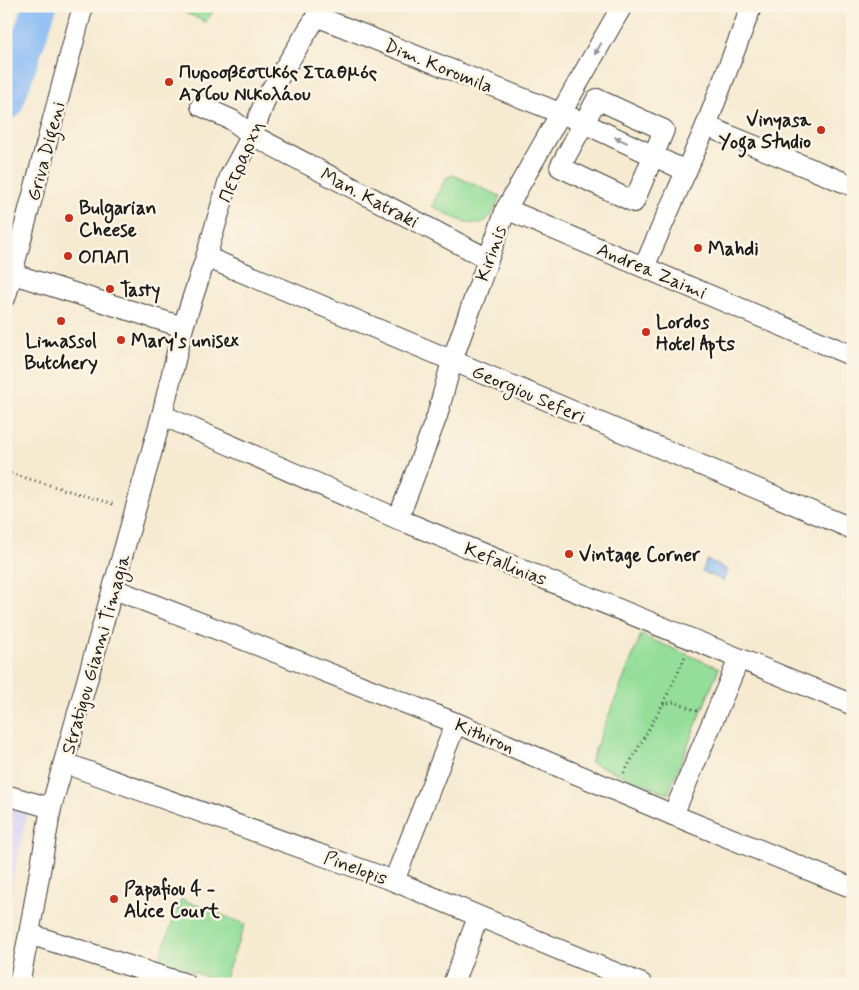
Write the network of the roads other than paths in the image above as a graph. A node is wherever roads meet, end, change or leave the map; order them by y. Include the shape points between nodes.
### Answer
1 (83, 6) edge
2 (622, 6) edge
3 (750, 10) dead end
4 (320, 11) edge
5 (201, 106) dead end
6 (562, 114) junction
7 (584, 123) junction
8 (706, 126) junction
9 (252, 135) junction
10 (653, 156) junction
11 (686, 171) junction
12 (853, 186) edge
13 (506, 209) junction
14 (206, 257) junction
15 (488, 259) junction
16 (644, 267) junction
17 (13, 274) junction
18 (6, 296) edge
19 (183, 327) junction
20 (853, 356) edge
21 (452, 361) junction
22 (162, 415) junction
23 (398, 519) junction
24 (853, 529) edge
25 (114, 589) junction
26 (739, 659) junction
27 (853, 705) edge
28 (456, 723) junction
29 (64, 764) junction
30 (6, 795) edge
31 (51, 808) junction
32 (673, 815) junction
33 (394, 881) junction
34 (853, 888) edge
35 (478, 917) junction
36 (29, 934) junction
37 (19, 984) edge
38 (186, 984) edge
39 (453, 984) edge
40 (642, 984) edge

1 - 17 street, Griva Digeni
2 -> 6 street, Kirinis
3 - 8 street
4 - 6 street, Dim. Koromila
4 - 9 street, Πετραρχη via 266,98
5 - 9 street, Man. Katraki via 232,120
6 - 7 street, Dim. Koromila
6 - 13 street, Kirinis
10 -> 7 street, Dim. Koromila
7 - 10 street via 597,99 664,130
7 - 10 street via 560,167 634,202
8 - 11 street
8 - 12 street
9 - 14 street, Πετραρχη via 230,176
9 - 15 street, Man. Katraki
10 - 11 street, Dim. Koromila
11 - 16 street
13 - 15 street, Kirinis
13 - 16 street, Andrea Zaimi
14 - 19 street, Πετραρχη
14 - 21 street, Georgiou Seferi
15 - 21 street, Kirinis
16 - 20 street, Andrea Zaimi
17 - 18 street, Griva Digeni
17 - 19 street
19 - 22 street, Stratigou Gianni Timagia
21 - 23 street, Kirinis via 437,416
21 - 24 street, Georgiou Seferi
22 - 23 street, Kefallinias
22 - 25 street, Stratigou Gianni Timagia
23 - 26 street, Kefallinias
25 - 28 street, Kithiron
25 - 29 street, Stratigou Gianni Timagia
26 - 27 street, Kefallinias
26 - 32 street
28 - 32 street, Kithiron
28 - 33 street
29 - 31 street, Stratigou Gianni Timagia
29 - 33 street, Pinelopis
30 - 31 street
31 - 36 street, Stratigou Gianni Timagia
32 - 34 street, Kithiron
33 - 35 street, Pinelopis
35 - 39 street
35 - 40 street, Pinelopis
36 - 37 street, Stratigou Gianni Timagia
36 - 38 street

